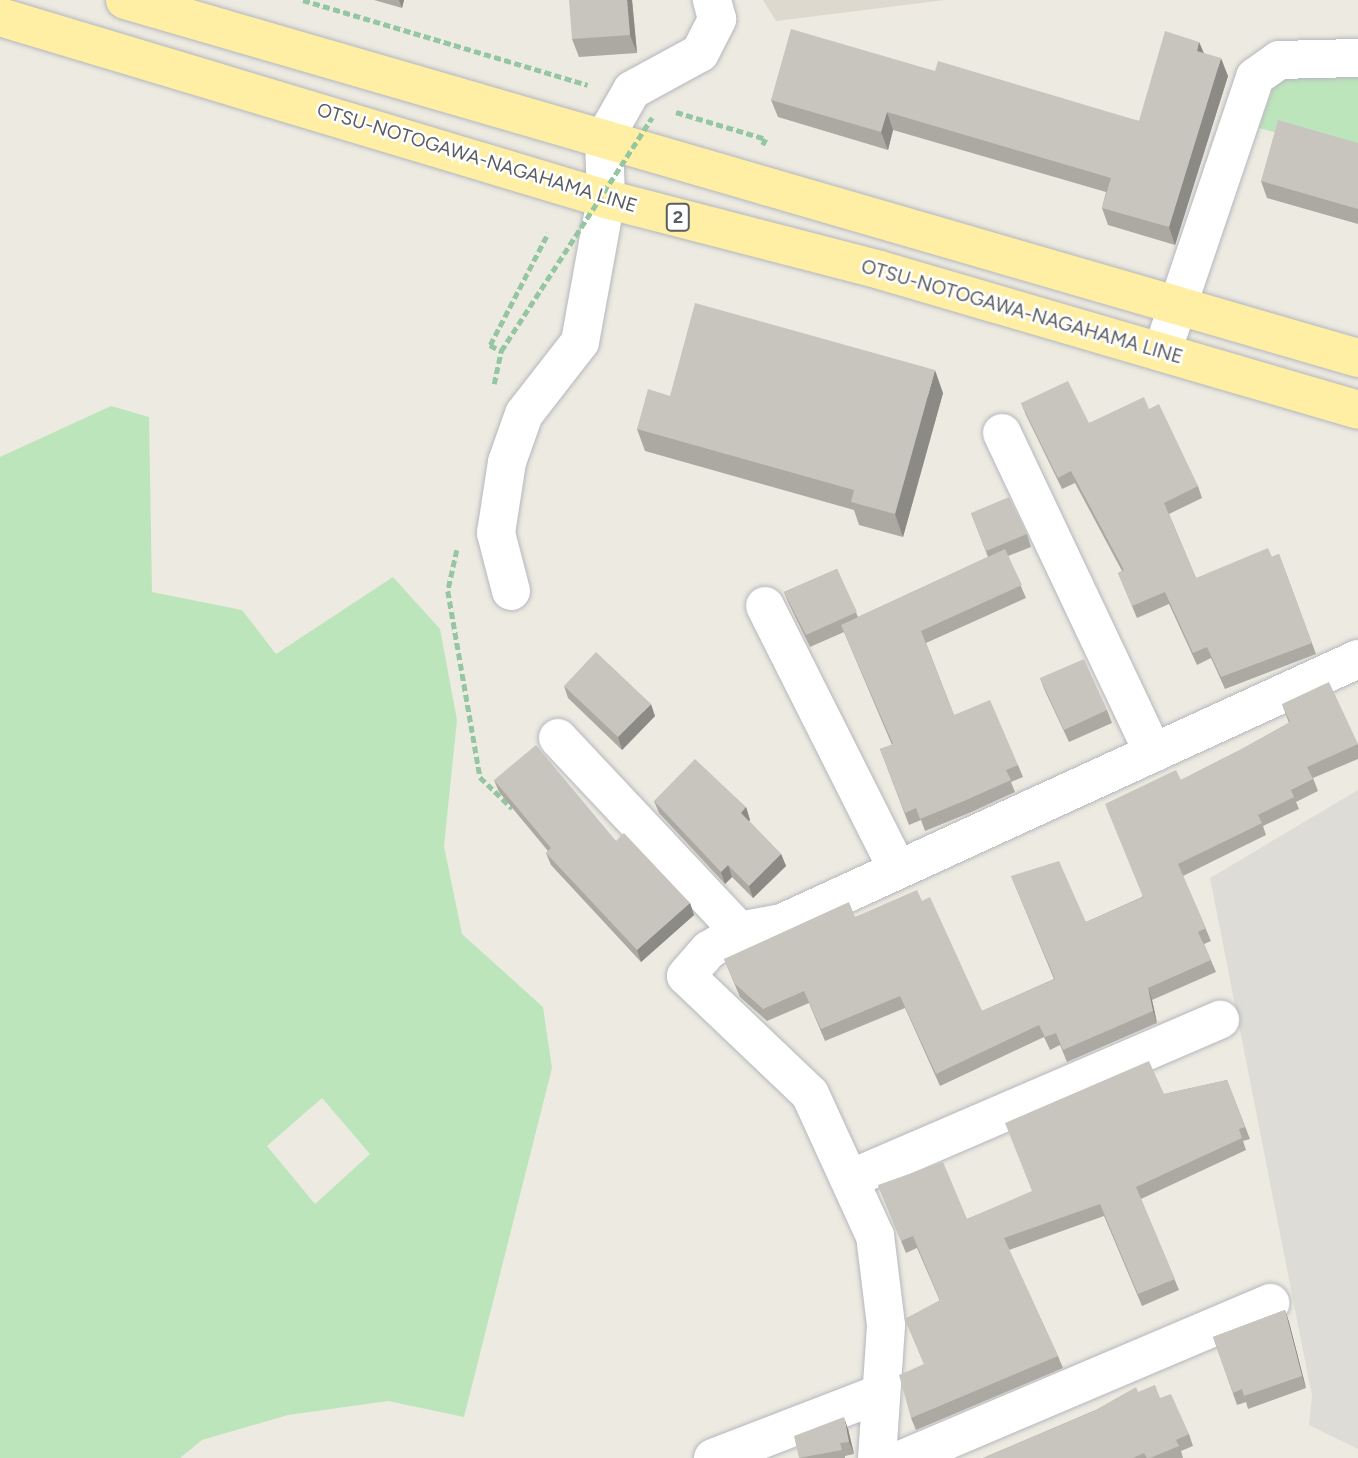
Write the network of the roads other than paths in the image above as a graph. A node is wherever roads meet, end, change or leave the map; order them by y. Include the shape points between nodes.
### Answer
1 (125, 0) edge
2 (712, 0) edge
3 (0, 17) edge
4 (1358, 58) edge
5 (604, 139) junction
6 (606, 199) junction
7 (1178, 305) junction
8 (1162, 352) junction
9 (1358, 358) edge
10 (1358, 410) edge
11 (1002, 433) dead end
12 (512, 591) dead end
13 (765, 606) dead end
14 (1358, 659) edge
15 (558, 738) dead end
16 (1153, 753) junction
17 (896, 866) junction
18 (739, 931) junction
19 (1220, 1020) dead end
20 (850, 1180) junction
21 (1271, 1303) dead end
22 (878, 1394) junction
23 (713, 1458) edge
24 (877, 1458) edge
25 (905, 1458) edge

1 - 5 main road
2 - 5 street via 717,19 701,53 632,90
3 - 6 main road, OTSU-NOTOGAWA-NAGAHAMA LINE / 2
4 - 7 street via 1279,60 1255,77
5 - 6 street
5 - 7 main road
6 - 8 main road, OTSU-NOTOGAWA-NAGAHAMA LINE / 2
6 - 12 street via 580,342 524,414 507,462 496,533
7 - 8 street
7 - 9 main road
8 - 10 main road, OTSU-NOTOGAWA-NAGAHAMA LINE / 2
11 - 16 street
13 - 17 street
14 - 16 street
15 - 18 street
16 - 17 street
17 - 18 street via 782,923
18 - 20 street via 709,950 686,976 810,1094
19 - 20 street
20 - 22 street via 875,1236 883,1274
21 - 25 street
22 - 23 street
22 - 24 street

